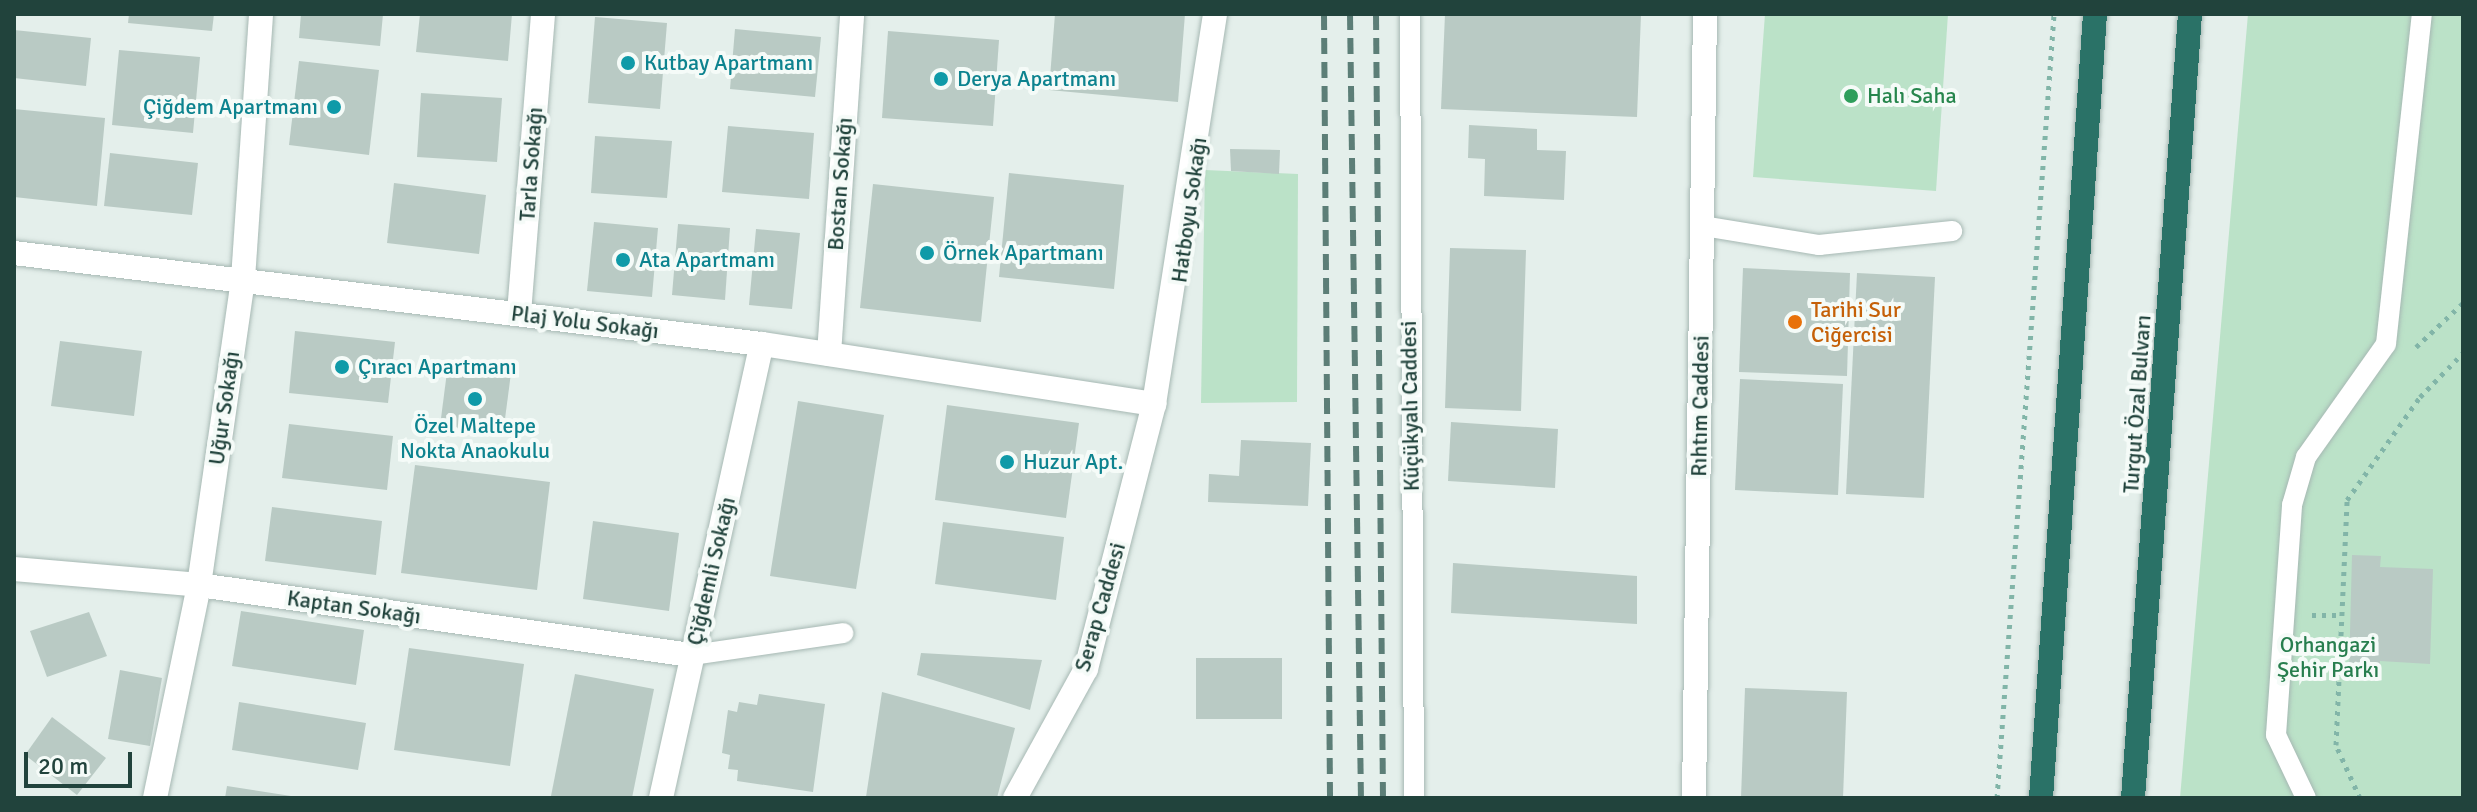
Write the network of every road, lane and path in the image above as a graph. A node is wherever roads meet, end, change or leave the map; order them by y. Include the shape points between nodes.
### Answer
1 (261, 14) edge
2 (543, 14) edge
3 (852, 14) edge
4 (1215, 14) edge
5 (1410, 14) edge
6 (1705, 14) edge
7 (2054, 14) edge
8 (2095, 14) edge
9 (2190, 14) edge
10 (2422, 14) edge
11 (1703, 226) junction
12 (1952, 231) dead end
13 (14, 253) edge
14 (243, 279) junction
15 (2463, 303) edge
16 (519, 313) junction
17 (762, 344) junction
18 (2463, 353) edge
19 (829, 354) junction
20 (2408, 354) dead end
21 (1154, 404) junction
22 (14, 569) edge
23 (199, 585) junction
24 (2307, 600) dead end
25 (2305, 615) junction
26 (2339, 615) junction
27 (2304, 629) dead end
28 (843, 633) dead end
29 (693, 655) junction
30 (155, 798) edge
31 (661, 798) edge
32 (1015, 798) edge
33 (1414, 798) edge
34 (1694, 798) edge
35 (1997, 798) edge
36 (2041, 798) edge
37 (2133, 798) edge
38 (2306, 798) edge
39 (2360, 798) edge

1 - 14 street, Uğur Sokağı
2 - 16 street, Tarla Sokağı
3 - 19 street, Bostan Sokağı
4 - 21 street, Hatboyu Sokağı via 1176,300
5 - 33 lane, Küçükyalı Caddesi
6 - 11 street, Rıhtım Caddesi
7 - 35 path
8 - 36 highway
9 - 37 highway, Turgut Özal Bulvarı
10 - 38 lane via 2386,344 2306,457 2292,505 2276,735
11 - 12 lane via 1819,245
11 - 34 street, Rıhtım Caddesi
13 - 14 street, Plaj Yolu Sokağı
14 - 16 street, Plaj Yolu Sokağı
14 - 23 street, Uğur Sokağı
15 - 20 path
16 - 17 street, Plaj Yolu Sokağı
17 - 19 street, Plaj Yolu Sokağı
17 - 29 street, Çiğdemli Sokağı
18 - 26 path via 2420,397 2347,500
19 - 21 street, Plaj Yolu Sokağı
21 - 32 street, Serap Caddesi via 1086,669
22 - 23 street, Kaptan Sokağı
23 - 29 street, Kaptan Sokağı
23 - 30 street, Uğur Sokağı
24 - 25 path
25 - 26 path
25 - 27 path
26 - 39 path via 2336,745
28 - 29 lane
29 - 31 street, Çiğdemli Sokağı

